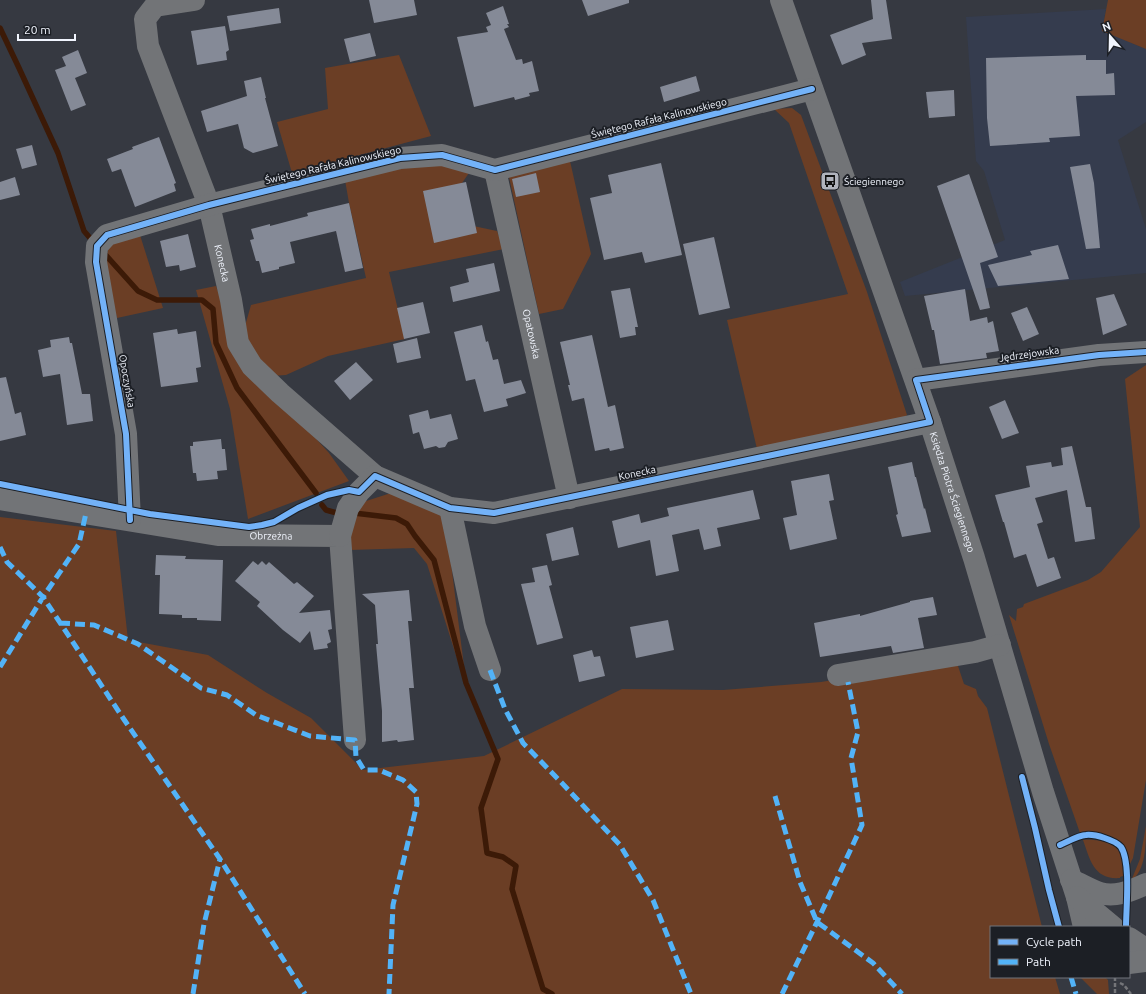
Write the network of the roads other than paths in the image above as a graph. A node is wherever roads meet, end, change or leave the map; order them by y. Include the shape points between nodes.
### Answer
1 (194, 0) edge
2 (781, 0) edge
3 (812, 89) junction
4 (495, 170) junction
5 (209, 204) junction
6 (97, 246) joint
7 (1146, 352) edge
8 (916, 380) junction
9 (930, 422) junction
10 (376, 476) junction
11 (569, 498) junction
12 (0, 499) edge
13 (450, 508) junction
14 (130, 520) junction
15 (340, 536) junction
16 (1000, 645) junction
17 (490, 670) dead end
18 (838, 675) dead end
19 (355, 740) dead end
20 (1146, 884) edge
21 (1074, 889) junction
22 (1084, 926) edge
23 (1112, 926) edge
24 (1130, 939) edge
25 (1146, 949) edge
26 (1146, 961) edge
27 (1130, 963) edge

1 - 5 street, Konecka via 155,6 145,19 148,46
2 - 3 street, Księdza Piotra Ściegiennego
3 - 4 street, Świętego Rafała Kalinowskiego
3 - 8 street, Księdza Piotra Ściegiennego
4 - 5 street, Świętego Rafała Kalinowskiego via 442,155 400,158
4 - 11 street, Opatowska
5 - 6 street, Świętego Rafała Kalinowskiego via 107,235
5 - 10 street, Konecka via 232,300 238,343 252,366
6 - 14 street, Opoczyńska via 96,262 126,434
7 - 8 street, Jędrzejowska via 1099,355
8 - 9 street, Księdza Piotra Ściegiennego
9 - 11 street, Konecka
9 - 16 street, Księdza Piotra Ściegiennego
10 - 13 street, Konecka
10 - 15 street via 359,492 348,508
11 - 13 street, Konecka via 494,514
12 - 14 street, Obrzeżna
13 - 17 street via 475,626
14 - 15 street, Obrzeżna via 218,535
15 - 19 street
16 - 18 street via 975,652
16 - 21 street, Księdza Piotra Ściegiennego
20 - 21 street via 1118,894
21 - 22 street, Księdza Piotra Ściegiennego
21 - 23 street
24 - 25 street
26 - 27 street

